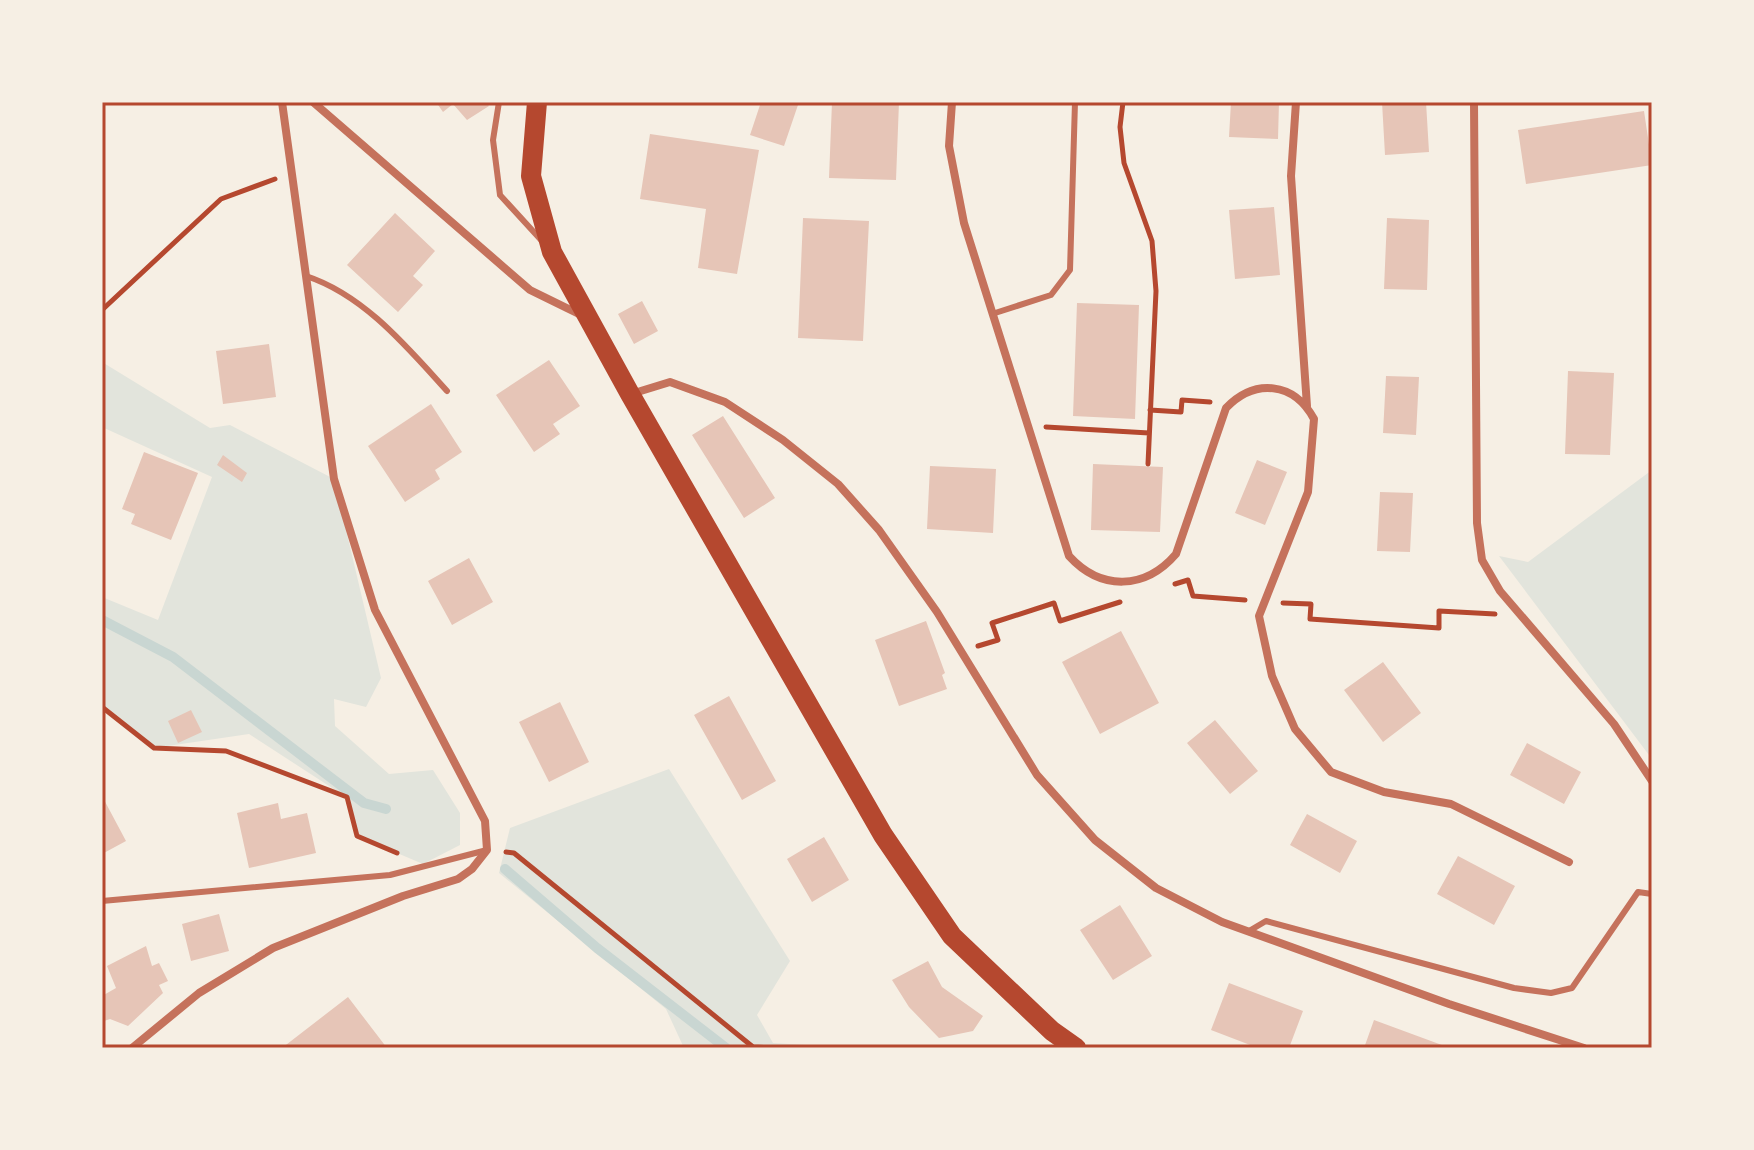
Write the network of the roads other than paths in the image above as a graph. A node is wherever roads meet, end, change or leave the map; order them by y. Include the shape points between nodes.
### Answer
1 (282, 102) edge
2 (313, 102) edge
3 (499, 102) edge
4 (537, 102) edge
5 (952, 102) edge
6 (1075, 102) edge
7 (1296, 102) edge
8 (1474, 102) edge
9 (552, 252) junction
10 (306, 276) junction
11 (992, 314) junction
12 (589, 319) junction
13 (447, 391) dead end
14 (630, 394) junction
15 (1307, 406) junction
16 (1652, 781) edge
17 (487, 850) junction
18 (1569, 862) dead end
19 (1652, 894) edge
20 (102, 901) edge
21 (1249, 931) junction
22 (132, 1048) edge
23 (1076, 1048) edge
24 (1584, 1048) edge

1 - 10 street
2 - 12 street via 530,290
3 - 9 lane via 493,140 500,195
4 - 9 main road via 531,176
5 - 11 street via 949,146 964,223
6 - 11 lane via 1070,270 1051,295
7 - 15 street via 1291,176
8 - 16 street via 1477,523 1482,560 1500,591 1614,724
9 - 12 main road
10 - 13 lane via 334,285 402,341
10 - 17 street via 334,479 375,610 485,821
11 - 15 street via 1062,543 1079,567 1105,581 1152,576 1176,554 1220,419 1231,403 1246,392 1270,387 1297,396
12 - 14 main road
14 - 21 street via 670,382 725,402 838,484 879,530 1037,775 1095,840 1156,888
14 - 23 main road via 883,835 952,936
15 - 18 street via 1314,419 1308,492 1259,616 1272,676 1295,729 1331,772 1384,792 1451,804
17 - 20 lane via 390,875
17 - 22 street via 458,879 273,948 199,993
19 - 21 lane via 1638,892 1572,988 1551,993 1514,988 1266,921
21 - 24 street

